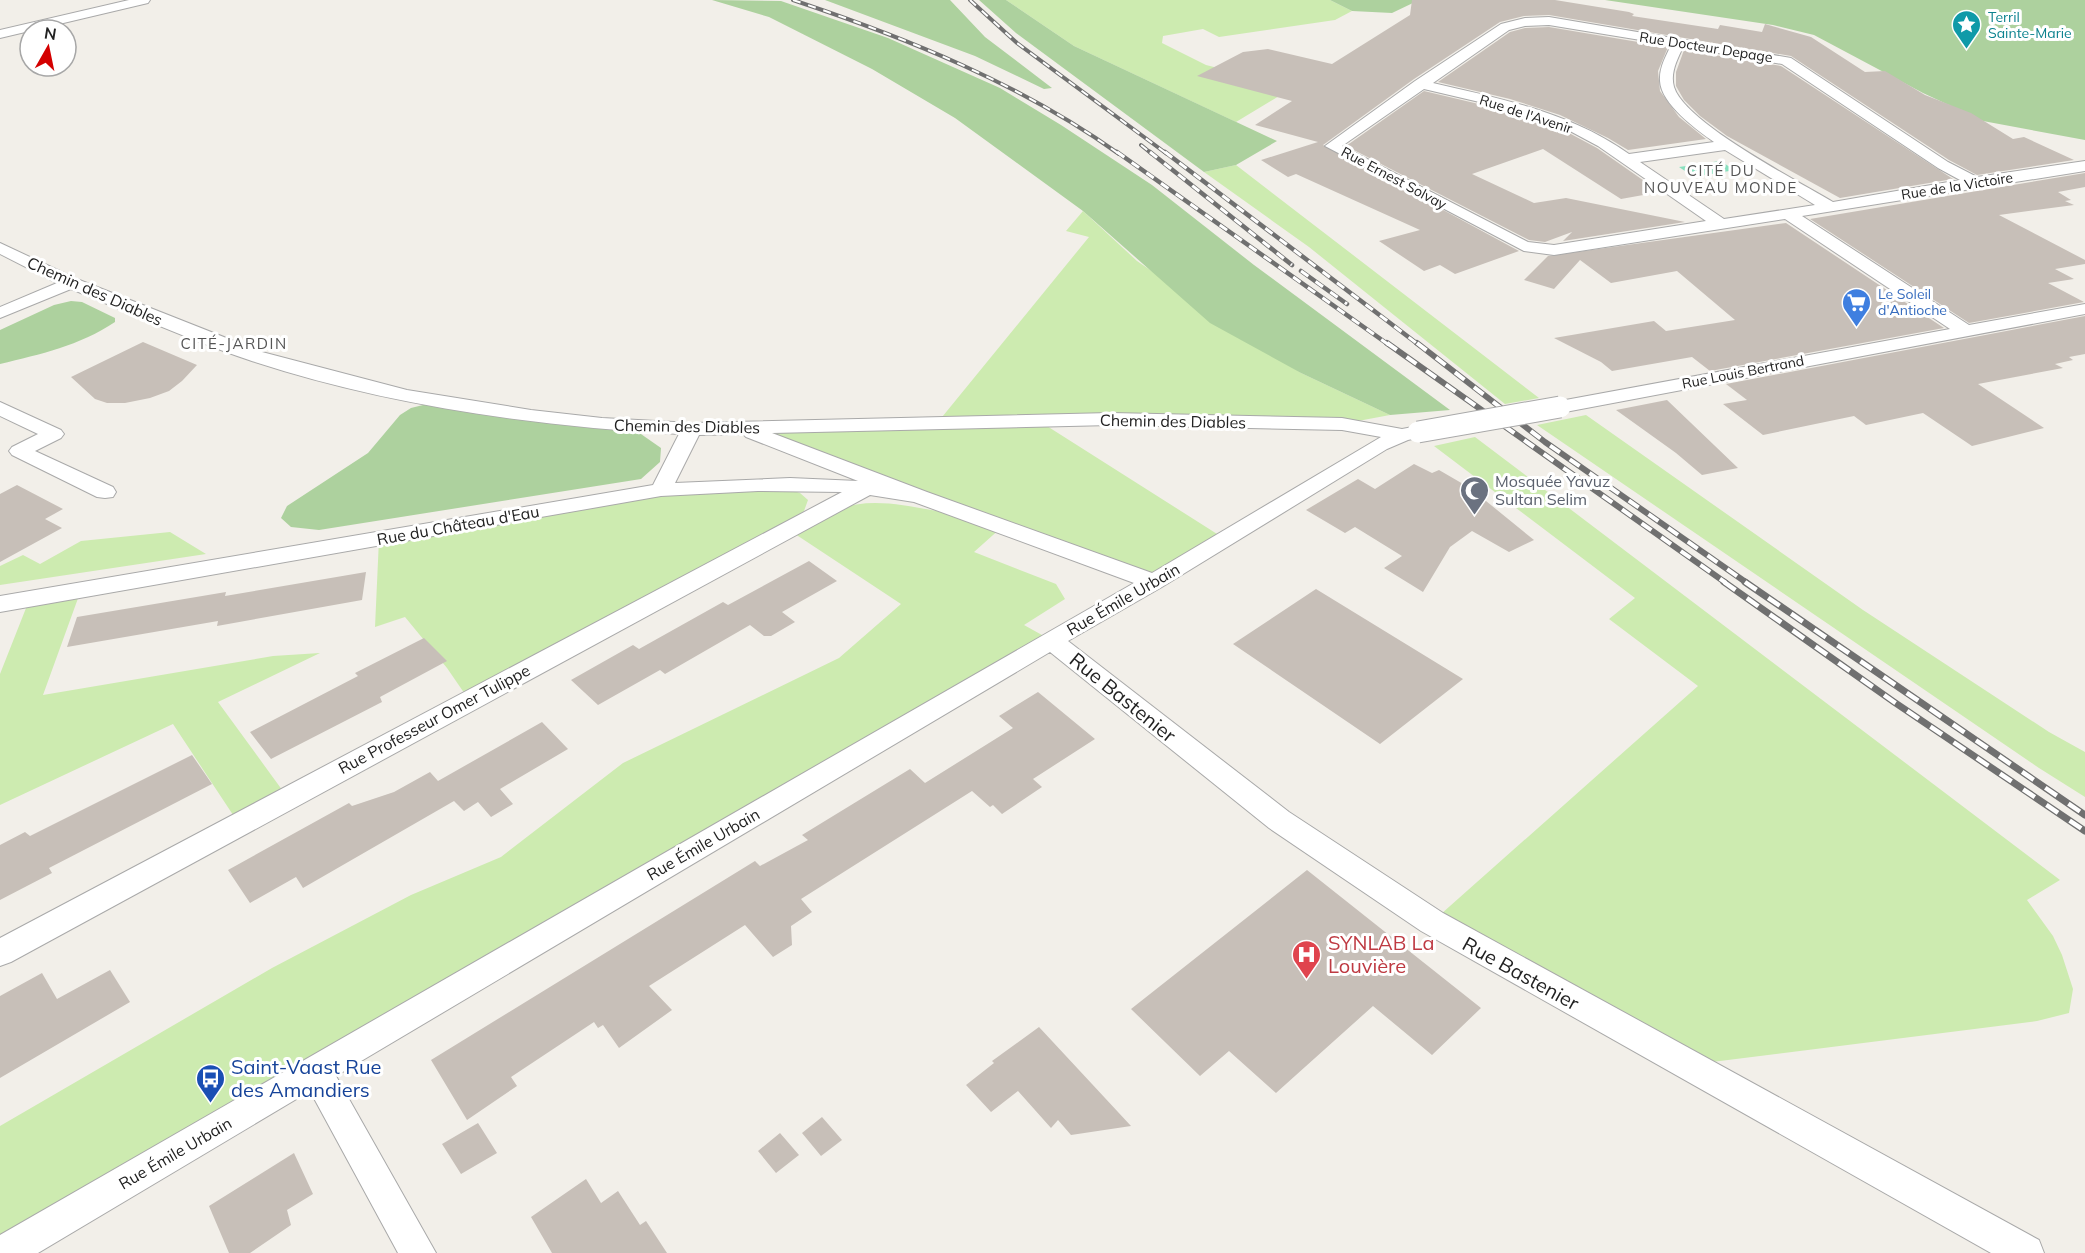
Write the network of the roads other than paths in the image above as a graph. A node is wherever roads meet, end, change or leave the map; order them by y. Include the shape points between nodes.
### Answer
1 (144, 0) edge
2 (1511, 24) joint
3 (0, 34) edge
4 (1678, 43) junction
5 (1420, 84) junction
6 (1727, 145) junction
7 (1626, 159) junction
8 (2085, 166) edge
9 (1975, 182) junction
10 (1830, 207) junction
11 (1788, 214) junction
12 (1721, 224) junction
13 (0, 248) edge
14 (71, 283) junction
15 (2085, 309) edge
16 (0, 313) edge
17 (1964, 330) junction
18 (0, 408) edge
19 (742, 428) junction
20 (692, 429) junction
21 (1410, 433) junction
22 (869, 487) junction
23 (661, 490) junction
24 (105, 492) dead end
25 (919, 497) junction
26 (1154, 582) junction
27 (0, 604) edge
28 (1051, 640) junction
29 (0, 953) edge
30 (316, 1071) junction
31 (4, 1253) edge
32 (418, 1253) edge
33 (2026, 1253) edge

1 - 3 street
2 - 4 street, Rue Docteur Depage via 1549,21
2 - 5 street, Rue Ernest Solvay
4 - 6 street via 1667,70 1669,91 1685,111
4 - 9 street, Rue Docteur Depage via 1786,61
5 - 7 street, Rue de l'Avenir via 1556,121 1594,137
5 - 12 street, Rue Ernest Solvay via 1332,146 1524,246 1554,250
6 - 7 street
6 - 10 street
7 - 12 street, Rue de l'Avenir
8 - 9 street, Rue de la Victoire
9 - 10 street, Rue de la Victoire
10 - 11 street, Rue de la Victoire
11 - 12 street, Rue de la Victoire
11 - 17 street
13 - 14 street, Chemin des Diables
14 - 16 street
14 - 20 street, Chemin des Diables via 255,356 341,380 456,405 531,416
15 - 17 street, Rue Louis Bertrand
17 - 21 street, Rue Louis Bertrand, bridge
18 - 24 street via 54,434 19,451
19 - 20 street, Chemin des Diables
19 - 21 street, Chemin des Diables via 1112,419 1342,424
19 - 25 street
20 - 23 street
21 - 26 street, Rue Émile Urbain via 1380,445
22 - 23 street, Rue du Château d'Eau via 773,484
22 - 25 street, Rue du Château d'Eau
22 - 29 street, Rue Professeur Omer Tulippe
23 - 27 street, Rue du Château d'Eau
25 - 26 street
26 - 28 street, Rue Émile Urbain
28 - 30 street, Rue Émile Urbain
28 - 33 street, Rue Bastenier via 1279,820 1432,922
30 - 31 street, Rue Émile Urbain
30 - 32 street

